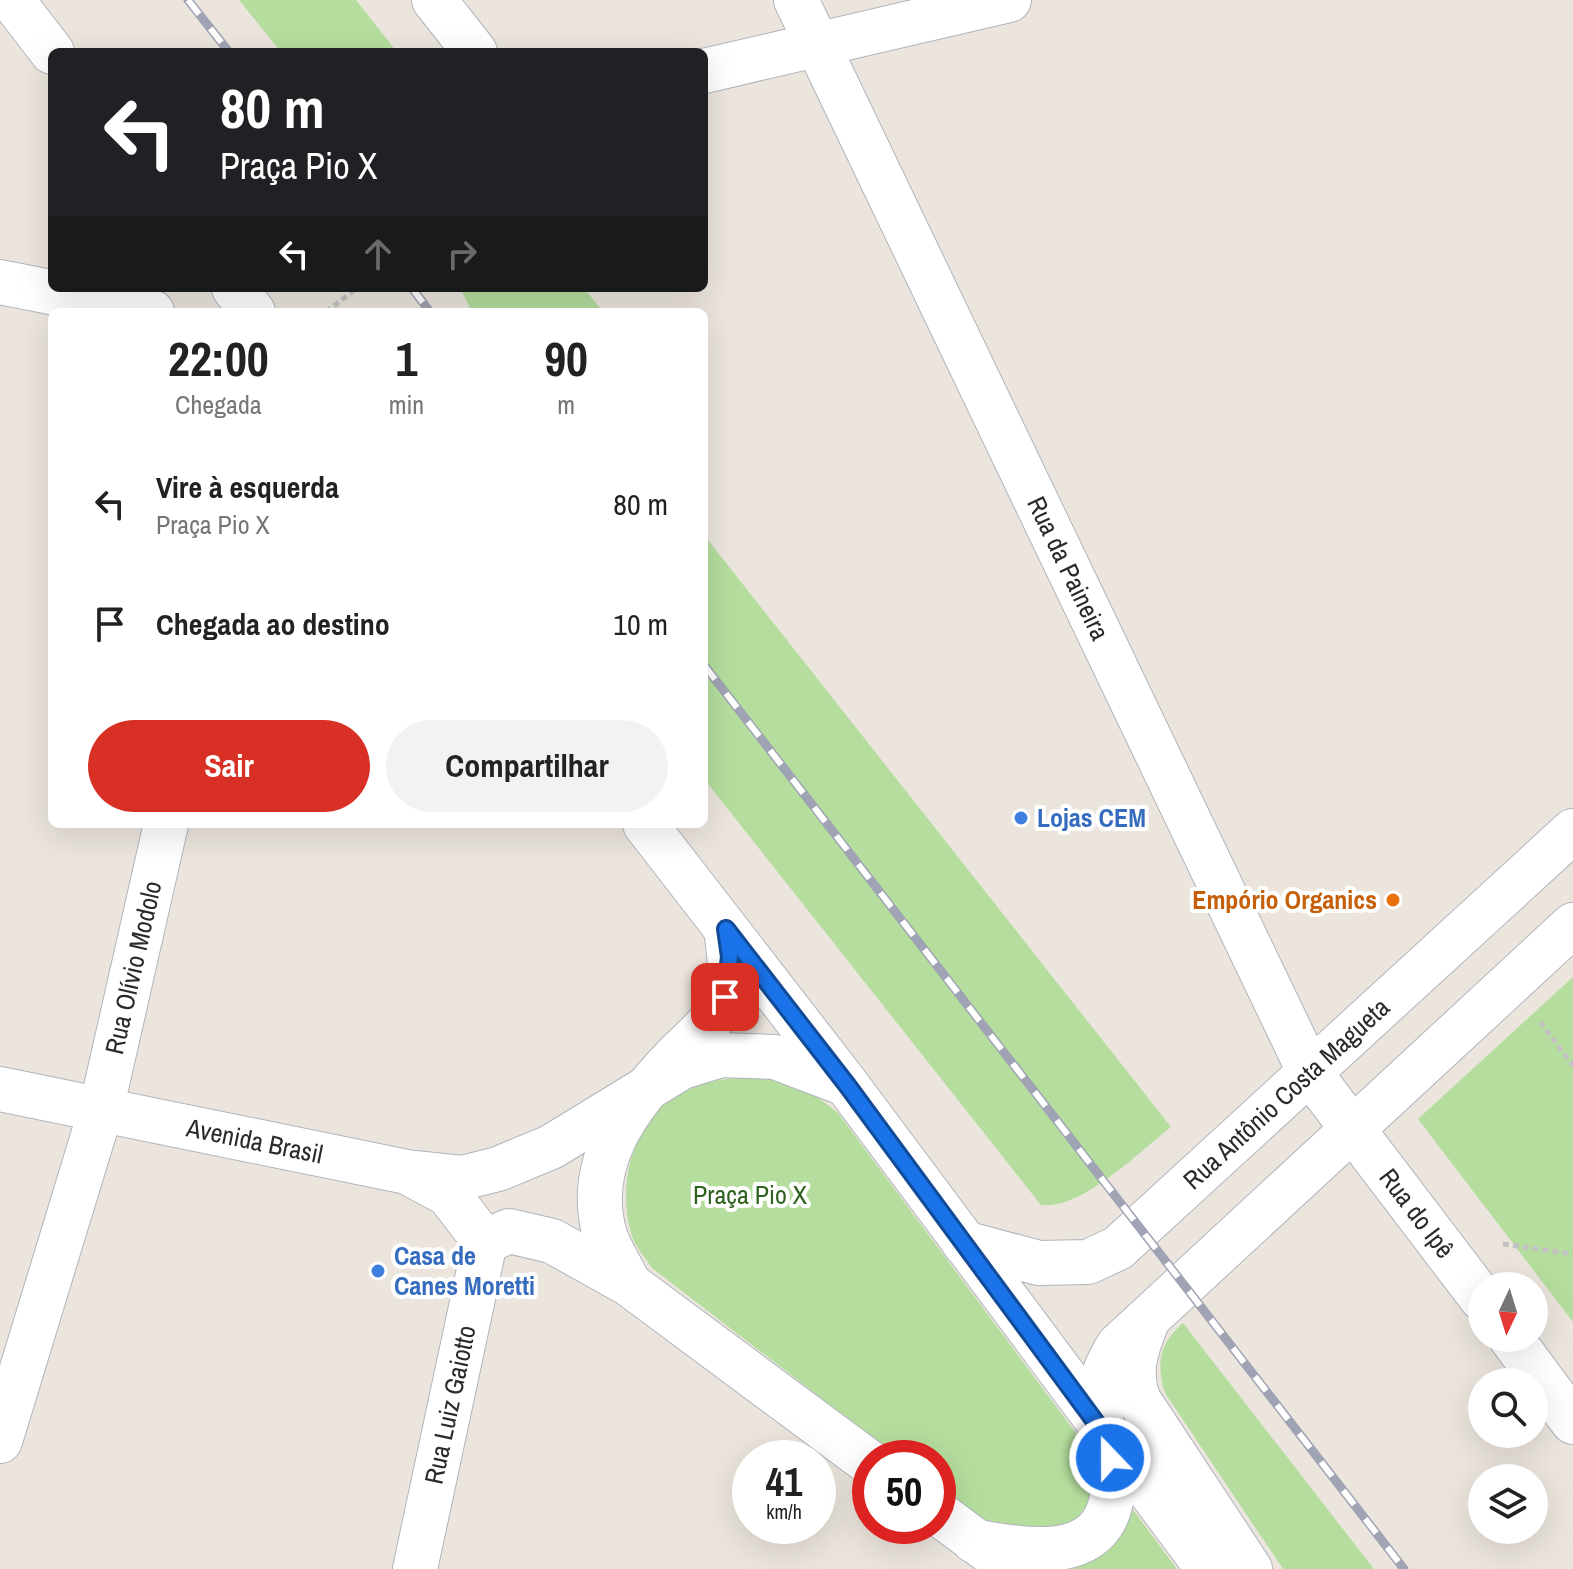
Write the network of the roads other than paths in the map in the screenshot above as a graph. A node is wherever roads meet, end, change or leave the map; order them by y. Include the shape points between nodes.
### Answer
1 (12, 0) edge
2 (434, 0) edge
3 (796, 0) edge
4 (1009, 0) edge
5 (818, 44) junction
6 (49, 48) edge
7 (472, 48) edge
8 (708, 70) edge
9 (61, 292) edge
10 (237, 292) edge
11 (134, 308) edge
12 (250, 308) edge
13 (165, 828) edge
14 (648, 828) edge
15 (1573, 831) edge
16 (1573, 925) edge
17 (726, 929) junction
18 (1310, 1073) junction
19 (847, 1085) junction
20 (0, 1089) edge
21 (636, 1098) junction
22 (101, 1110) junction
23 (1352, 1128) junction
24 (407, 1172) junction
25 (485, 1242) junction
26 (964, 1243) junction
27 (1468, 1281) edge
28 (629, 1284) junction
29 (1151, 1313) junction
30 (1521, 1352) edge
31 (1573, 1422) edge
32 (1108, 1439) junction
33 (0, 1441) edge
34 (852, 1450) edge
35 (956, 1527) edge
36 (974, 1541) junction
37 (415, 1569) edge
38 (1013, 1569) edge
39 (1208, 1569) edge
40 (1250, 1569) edge

1 - 6 street
2 - 7 street
3 - 5 street, Rua da Paineira
4 - 5 street
5 - 8 street
5 - 18 street, Rua da Paineira
9 - 11 street
10 - 12 street
13 - 22 street, Rua Olívio Modolo
14 - 17 street
15 - 18 street, Rua Antônio Costa Magueta
16 - 23 street
17 - 19 street
17 - 21 street via 730,957 725,997 710,1022
18 - 23 street, Rua da Paineira
18 - 26 street, Rua Antônio Costa Magueta via 1118,1248 1088,1262 1039,1263
19 - 21 street via 775,1057 721,1055 682,1067
19 - 26 street
20 - 22 street, Avenida Brasil
21 - 24 street via 551,1147 498,1169 462,1178
21 - 28 street via 607,1150 600,1193 605,1235
22 - 24 street, Avenida Brasil
22 - 33 street, Rua Olívio Modolo
23 - 27 street, Rua do Ipê
23 - 29 street
24 - 25 street, Avenida Brasil via 448,1194
25 - 28 street via 509,1231 552,1241
25 - 37 street, Rua Luiz Gaiotto
26 - 32 street
28 - 34 street
29 - 32 street via 1118,1346 1102,1374 1099,1401
29 - 40 street via 1133,1356 1138,1399
30 - 31 street
32 - 36 street via 1113,1478 1109,1507 1095,1532 1072,1547 1048,1551
32 - 39 street
35 - 36 street
36 - 38 street

